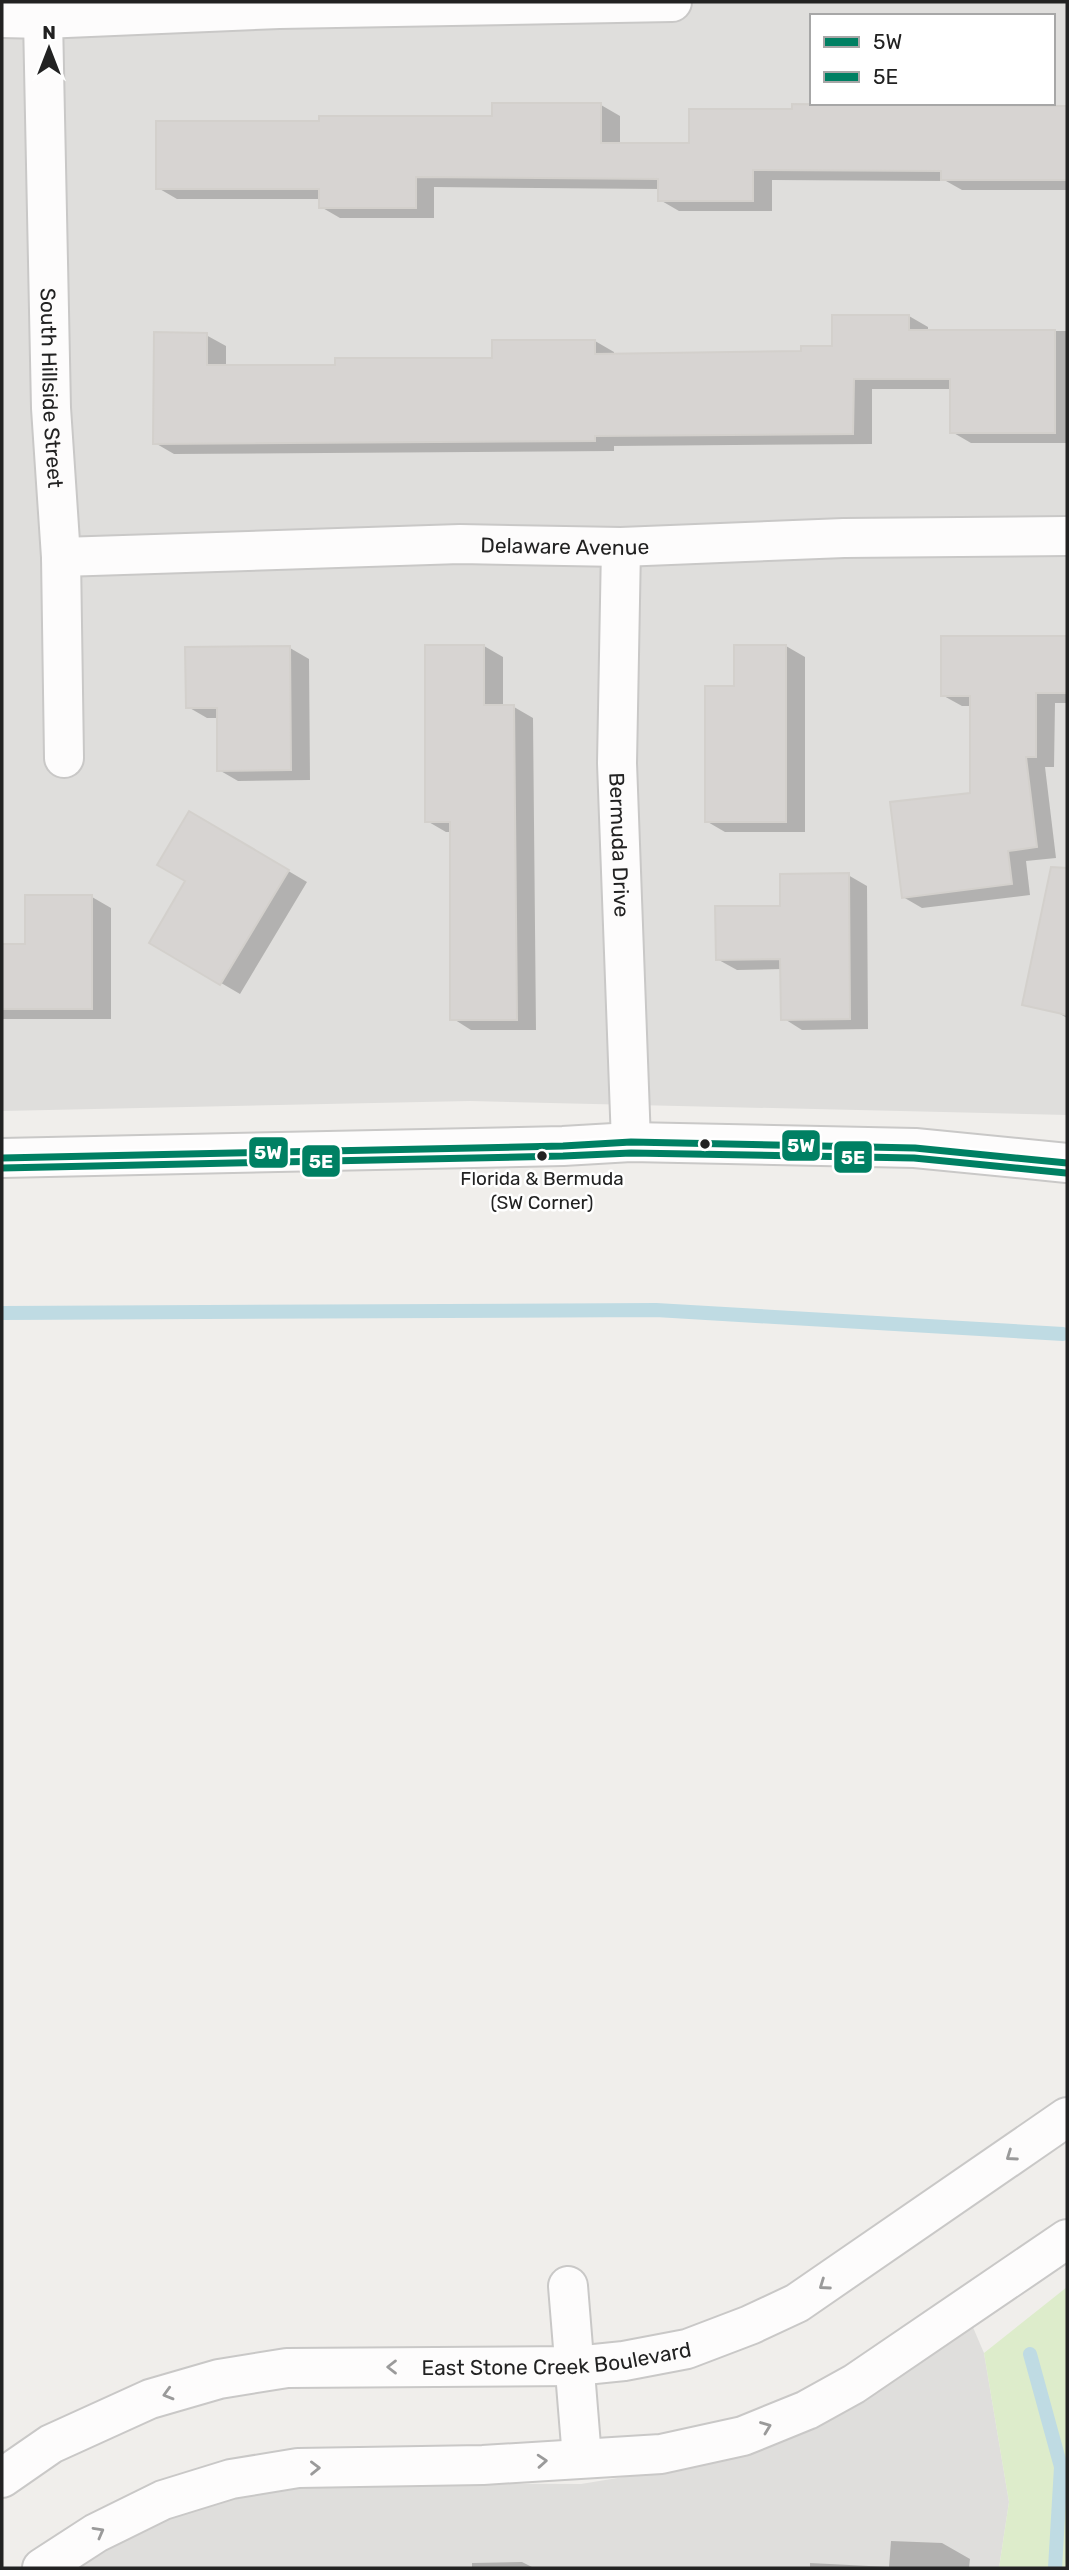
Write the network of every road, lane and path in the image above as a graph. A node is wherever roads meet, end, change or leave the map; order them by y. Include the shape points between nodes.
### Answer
1 (672, 2) edge
2 (2, 18) edge
3 (43, 19) junction
4 (1067, 536) edge
5 (621, 547) junction
6 (61, 557) junction
7 (64, 758) dead end
8 (631, 1142) junction
9 (2, 1157) edge
10 (1067, 1163) edge
11 (1067, 2117) edge
12 (1067, 2239) edge
13 (568, 2286) dead end
14 (575, 2366) junction
15 (582, 2458) junction
16 (2, 2478) edge
17 (41, 2568) edge

1 - 3 street via 279,9
2 - 3 street
3 - 6 street, South Hillside Street via 51,408
4 - 5 street, Delaware Avenue
5 - 6 street, Delaware Avenue via 460,544
5 - 8 street, Bermuda Drive via 617,763
6 - 7 street, South Hillside Street
8 - 9 street
8 - 10 street via 915,1148
11 -> 14 street, East Stone Creek Boulevard via 797,2304 687,2349
15 -> 12 street via 662,2455 743,2435 807,2410 854,2384
13 - 14 street
14 - 15 street
14 -> 16 street, East Stone Creek Boulevard via 287,2368 219,2379 150,2399 51,2444
17 -> 15 street via 96,2533 163,2500 231,2479 298,2468 483,2465

